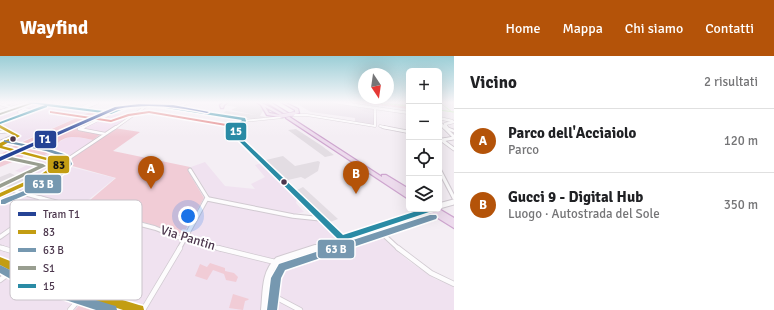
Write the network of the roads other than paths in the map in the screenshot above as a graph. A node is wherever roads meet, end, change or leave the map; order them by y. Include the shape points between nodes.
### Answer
1 (25, 114) edge
2 (109, 114) edge
3 (134, 114) edge
4 (206, 114) edge
5 (268, 114) edge
6 (284, 114) edge
7 (285, 114) edge
8 (294, 114) edge
9 (375, 114) edge
10 (288, 116) junction
11 (442, 120) edge
12 (240, 121) junction
13 (447, 121) junction
14 (454, 122) edge
15 (0, 123) edge
16 (299, 123) junction
17 (442, 124) edge
18 (0, 126) edge
19 (380, 126) dead end
20 (445, 127) junction
21 (4, 128) junction
22 (9, 131) junction
23 (406, 131) edge
24 (454, 131) edge
25 (0, 132) edge
26 (449, 132) junction
27 (104, 134) junction
28 (16, 135) junction
29 (454, 138) edge
30 (442, 139) edge
31 (441, 140) edge
32 (0, 142) edge
33 (0, 146) edge
34 (4, 150) junction
35 (454, 150) edge
36 (1, 152) edge
37 (56, 168) junction
38 (190, 170) dead end
39 (442, 174) edge
40 (20, 186) junction
41 (406, 190) edge
42 (453, 194) edge
43 (0, 195) edge
44 (406, 195) edge
45 (208, 199) junction
46 (47, 200) edge
47 (454, 200) edge
48 (442, 205) edge
49 (420, 212) edge
50 (433, 212) edge
51 (440, 212) edge
52 (322, 219) junction
53 (454, 221) edge
54 (142, 224) edge
55 (454, 226) edge
56 (375, 227) junction
57 (10, 231) edge
58 (0, 238) edge
59 (186, 238) junction
60 (342, 238) junction
61 (0, 247) edge
62 (10, 250) edge
63 (0, 261) edge
64 (274, 262) junction
65 (6, 268) edge
66 (0, 280) edge
67 (454, 284) edge
68 (266, 292) junction
69 (79, 300) edge
70 (105, 300) edge
71 (70, 310) edge
72 (139, 310) edge
73 (143, 310) edge
74 (264, 310) edge
75 (300, 310) edge

1 - 15 street
2 - 27 street via 79,129
3 - 27 street
4 - 12 street
5 - 10 highway
6 - 10 highway
7 - 10 highway
8 - 10 highway
9 - 10 street via 376,126 307,115
10 - 12 street
10 - 16 highway
10 - 16 highway
11 - 13 street
12 - 52 street via 235,135
13 - 14 street
13 - 20 street via 442,123
14 - 20 street via 446,124
16 - 41 highway
16 - 44 highway
17 - 26 street
18 - 21 street
19 - 23 street
20 - 24 street
20 - 26 street
21 - 22 street
21 - 25 street
22 - 25 street
22 - 28 street
26 - 29 street
27 - 37 street
28 - 32 street
28 - 33 street via 16,138
29 - 30 street
31 - 35 street
33 - 34 street
34 - 36 street
34 - 37 street via 61,162
37 - 40 street
38 - 45 street
39 - 42 street
40 - 43 street
40 - 46 street, Via Pantin via 15,191
42 - 47 street
45 - 52 street via 293,216
45 - 59 street
47 - 48 street
49 - 56 street, bridge
50 - 55 highway
51 - 53 highway
52 - 60 street
54 - 59 street, Via Pantin
56 - 60 street
56 - 67 street via 424,270
57 - 58 street
59 - 64 street, Via Pantin
59 - 73 street
60 - 64 street
61 - 62 street
63 - 65 street
64 - 68 street via 269,272
65 - 66 street
68 - 74 street
68 - 75 street
69 - 71 street
70 - 72 street

